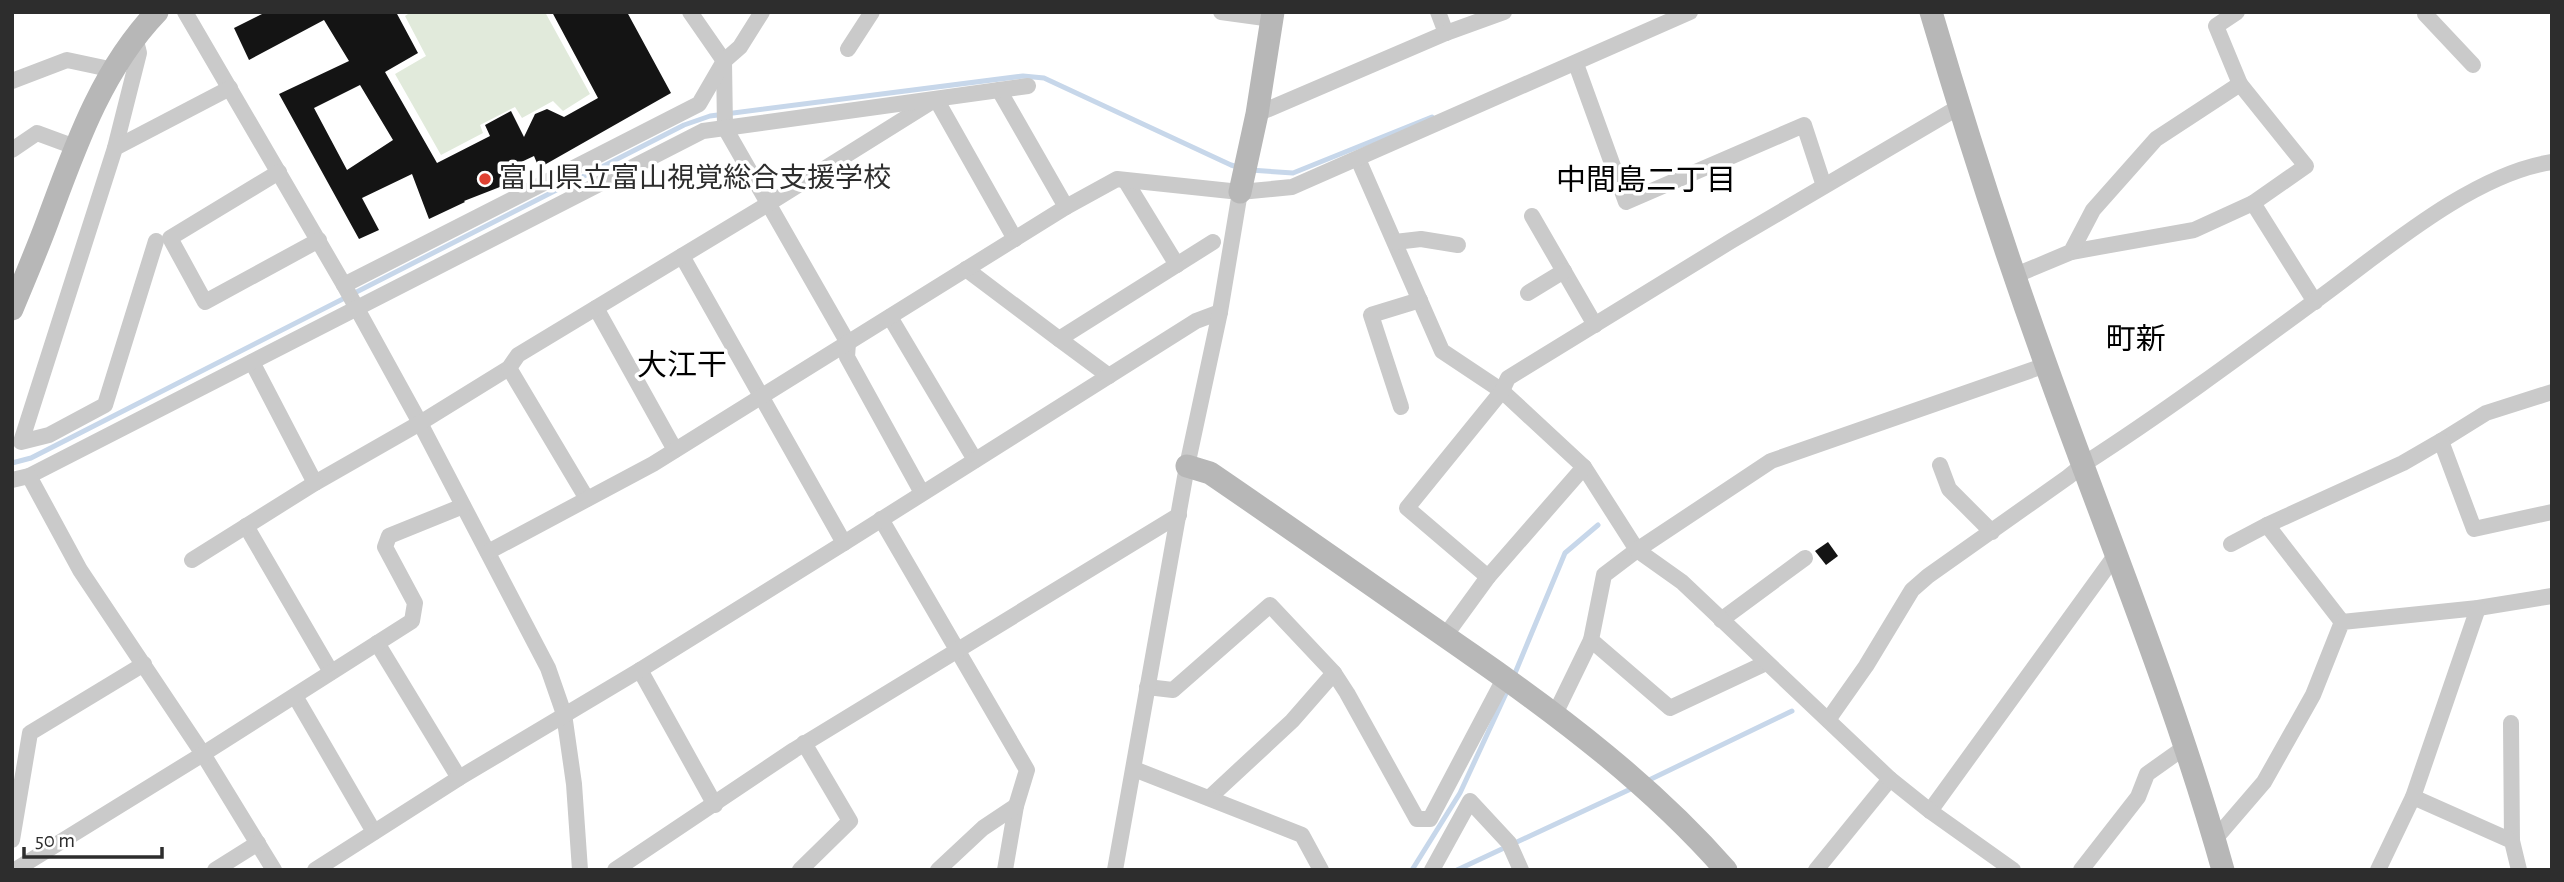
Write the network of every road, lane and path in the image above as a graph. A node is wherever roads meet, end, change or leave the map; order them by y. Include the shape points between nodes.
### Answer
1 (157, 12) edge
2 (185, 12) edge
3 (690, 12) edge
4 (762, 12) edge
5 (872, 12) edge
6 (1221, 12) edge
7 (1438, 12) edge
8 (1504, 12) edge
9 (1690, 12) edge
10 (1931, 12) edge
11 (2237, 12) edge
12 (2425, 13) edge
13 (1272, 16) edge
14 (1446, 33) junction
15 (135, 37) junction
16 (848, 49) dead end
17 (723, 61) junction
18 (1576, 64) junction
19 (2473, 65) dead end
20 (114, 70) junction
21 (12, 81) edge
22 (2240, 84) junction
23 (1028, 86) dead end
24 (230, 88) junction
25 (999, 90) junction
26 (936, 99) junction
27 (1959, 107) junction
28 (1257, 114) junction
29 (725, 128) junction
30 (75, 148) junction
31 (115, 148) junction
32 (12, 150) edge
33 (1358, 159) junction
34 (2552, 162) edge
35 (279, 173) junction
36 (1125, 180) junction
37 (1824, 186) junction
38 (1240, 192) junction
39 (2253, 203) junction
40 (768, 204) junction
41 (1066, 207) junction
42 (1532, 216) dead end
43 (1015, 239) junction
44 (319, 240) junction
45 (156, 241) dead end
46 (1213, 242) dead end
47 (1395, 242) junction
48 (1458, 244) dead end
49 (2071, 252) junction
50 (682, 256) junction
51 (1177, 265) junction
52 (966, 269) junction
53 (1564, 271) junction
54 (2016, 275) junction
55 (344, 285) junction
56 (1528, 293) dead end
57 (1420, 300) junction
58 (2315, 302) junction
59 (596, 308) junction
60 (12, 309) edge
61 (356, 309) junction
62 (1220, 312) junction
63 (890, 317) junction
64 (1595, 325) junction
65 (1059, 339) junction
66 (848, 343) junction
67 (252, 362) junction
68 (2046, 365) junction
69 (509, 368) junction
70 (1110, 376) junction
71 (1502, 391) junction
72 (2552, 392) edge
73 (762, 396) junction
74 (1401, 407) dead end
75 (420, 423) junction
76 (2441, 441) junction
77 (17, 442) edge
78 (674, 450) junction
79 (975, 460) junction
80 (2084, 464) junction
81 (1940, 465) dead end
82 (1187, 466) junction
83 (1584, 467) junction
84 (29, 476) junction
85 (12, 480) edge
86 (315, 483) junction
87 (922, 493) junction
88 (587, 499) junction
89 (463, 506) junction
90 (2552, 512) edge
91 (1179, 515) junction
92 (881, 519) junction
93 (2267, 525) junction
94 (246, 527) junction
95 (1992, 532) junction
96 (844, 543) junction
97 (2231, 544) dead end
98 (1637, 550) junction
99 (488, 552) junction
100 (2117, 553) junction
101 (1805, 558) dead end
102 (192, 560) dead end
103 (1488, 577) junction
104 (2552, 596) edge
105 (2478, 608) junction
106 (1721, 620) junction
107 (2342, 622) junction
108 (1445, 636) junction
109 (1591, 640) junction
110 (377, 643) junction
111 (956, 651) junction
112 (1766, 663) junction
113 (144, 664) junction
114 (640, 670) junction
115 (331, 672) junction
116 (1334, 673) junction
117 (1505, 677) junction
118 (1147, 687) junction
119 (295, 696) junction
120 (564, 714) junction
121 (1555, 714) junction
122 (1828, 720) junction
123 (2511, 723) dead end
124 (804, 743) junction
125 (2185, 747) junction
126 (203, 754) junction
127 (1134, 769) junction
128 (459, 778) junction
129 (1890, 779) junction
130 (2413, 797) junction
131 (1209, 799) junction
132 (715, 804) junction
133 (1016, 806) junction
134 (1930, 811) junction
135 (374, 832) junction
136 (2215, 839) junction
137 (12, 840) edge
138 (2512, 841) junction
139 (258, 843) junction
140 (34, 864) edge
141 (15, 870) edge
142 (215, 870) edge
143 (274, 870) edge
144 (315, 870) edge
145 (580, 870) edge
146 (615, 870) edge
147 (800, 870) edge
148 (938, 870) edge
149 (1005, 870) edge
150 (1115, 870) edge
151 (1321, 870) edge
152 (1432, 870) edge
153 (1521, 870) edge
154 (1726, 870) edge
155 (1816, 870) edge
156 (2013, 870) edge
157 (2081, 870) edge
158 (2223, 870) edge
159 (2378, 870) edge
160 (2519, 870) edge

1 - 15 street
2 - 24 street
3 - 17 street
4 - 17 street via 740,47
5 - 16 street
6 - 13 street
7 - 14 street
8 - 14 street
9 - 18 street
10 - 27 street
11 - 22 street via 2216,26
12 - 19 street
13 - 28 street
14 - 28 street
15 - 20 street
15 - 31 street via 139,53
17 - 29 street
17 - 55 street via 699,104
18 - 33 street
18 - 37 street via 1626,202 1804,125
20 - 21 street via 66,60
20 - 30 street
22 - 39 street via 2306,166
22 - 49 street via 2156,139 2093,210
23 - 25 street
24 - 31 street
24 - 35 street
25 - 26 street
25 - 41 street
26 - 29 street
26 - 40 street
26 - 43 street
27 - 37 street
27 - 54 street
28 - 38 street
29 - 40 street
29 - 61 street via 704,131
30 - 32 street via 37,133
30 - 60 street
31 - 77 street
33 - 38 street via 1292,187
33 - 47 street
34 - 58 street via 2477,189 2435,213
35 - 44 street
35 - 44 street via 170,238 205,302
36 - 38 street
36 - 41 street via 1117,179
36 - 51 street
37 - 64 street
38 - 62 street
39 - 49 street via 2194,230
39 - 58 street
40 - 50 street
40 - 66 street
41 - 43 street
42 - 53 street
43 - 52 street
44 - 55 street
45 - 77 street via 105,405 48,435
46 - 51 street
47 - 48 street via 1422,239
47 - 57 street
49 - 54 street
50 - 59 street
50 - 73 street
51 - 65 street
52 - 63 street
52 - 65 street
53 - 56 street
53 - 64 street
54 - 68 street
55 - 61 street
57 - 71 street via 1442,351
57 - 74 street via 1371,315
58 - 80 street
59 - 69 street via 518,355
59 - 78 street
61 - 67 street
61 - 75 street
62 - 70 street via 1196,321
62 - 82 street
63 - 66 street
63 - 79 street
64 - 71 street via 1508,378
65 - 70 street
66 - 73 street
66 - 87 street via 847,358
67 - 84 street
67 - 86 street
68 - 80 street
68 - 98 street via 1771,461
69 - 75 street
69 - 88 street
70 - 79 street
71 - 83 street
71 - 103 street via 1407,508
72 - 76 street via 2486,413
73 - 78 street
73 - 96 street
75 - 86 street
75 - 89 street
76 - 90 street via 2474,529
76 - 93 street
78 - 88 street
79 - 87 street
80 - 95 street
80 - 100 street
81 - 95 street via 1948,489
82 - 91 street
82 - 108 street via 1210,473
83 - 98 street
83 - 103 street
84 - 85 street
84 - 113 street via 80,570
86 - 94 street
87 - 92 street
88 - 99 street
89 - 99 street
89 - 110 street via 389,536 385,547 415,603 412,621
91 - 111 street
91 - 118 street
92 - 96 street
92 - 111 street
93 - 97 street
93 - 107 street
94 - 102 street
94 - 115 street
95 - 122 street via 1912,590
96 - 114 street
98 - 106 street via 1682,582
98 - 109 street via 1604,575
99 - 120 street via 548,668
100 - 125 street
100 - 134 street
101 - 106 street
103 - 108 street
104 - 105 street
105 - 107 street
105 - 130 street
106 - 112 street
107 - 136 street via 2313,695 2264,782
108 - 117 street
109 - 112 street via 1670,708
109 - 121 street
110 - 115 street
110 - 128 street
111 - 124 street
111 - 133 street via 1027,770
112 - 122 street
113 - 126 street
113 - 137 street via 30,733
114 - 120 street
114 - 132 street
115 - 119 street
116 - 117 street via 1417,819 1430,819
116 - 118 street via 1270,605 1174,690
116 - 131 street via 1292,721
117 - 121 street
118 - 127 street
119 - 126 street
119 - 135 street
120 - 128 street
120 - 145 street
121 - 154 street via 1650,794
122 - 129 street
123 - 138 street
124 - 132 street
124 - 147 street via 850,821
125 - 136 street
125 - 157 street via 2147,774 2138,797
126 - 139 street
126 - 140 street
127 - 131 street
127 - 150 street
128 - 135 street
129 - 134 street
129 - 155 street
130 - 138 street
130 - 159 street
131 - 151 street via 1302,835
132 - 146 street
133 - 148 street via 983,828
133 - 149 street
134 - 156 street
135 - 144 street
136 - 158 street
138 - 160 street
139 - 142 street
139 - 143 street
140 - 141 street
152 - 153 street via 1470,801 1509,843

